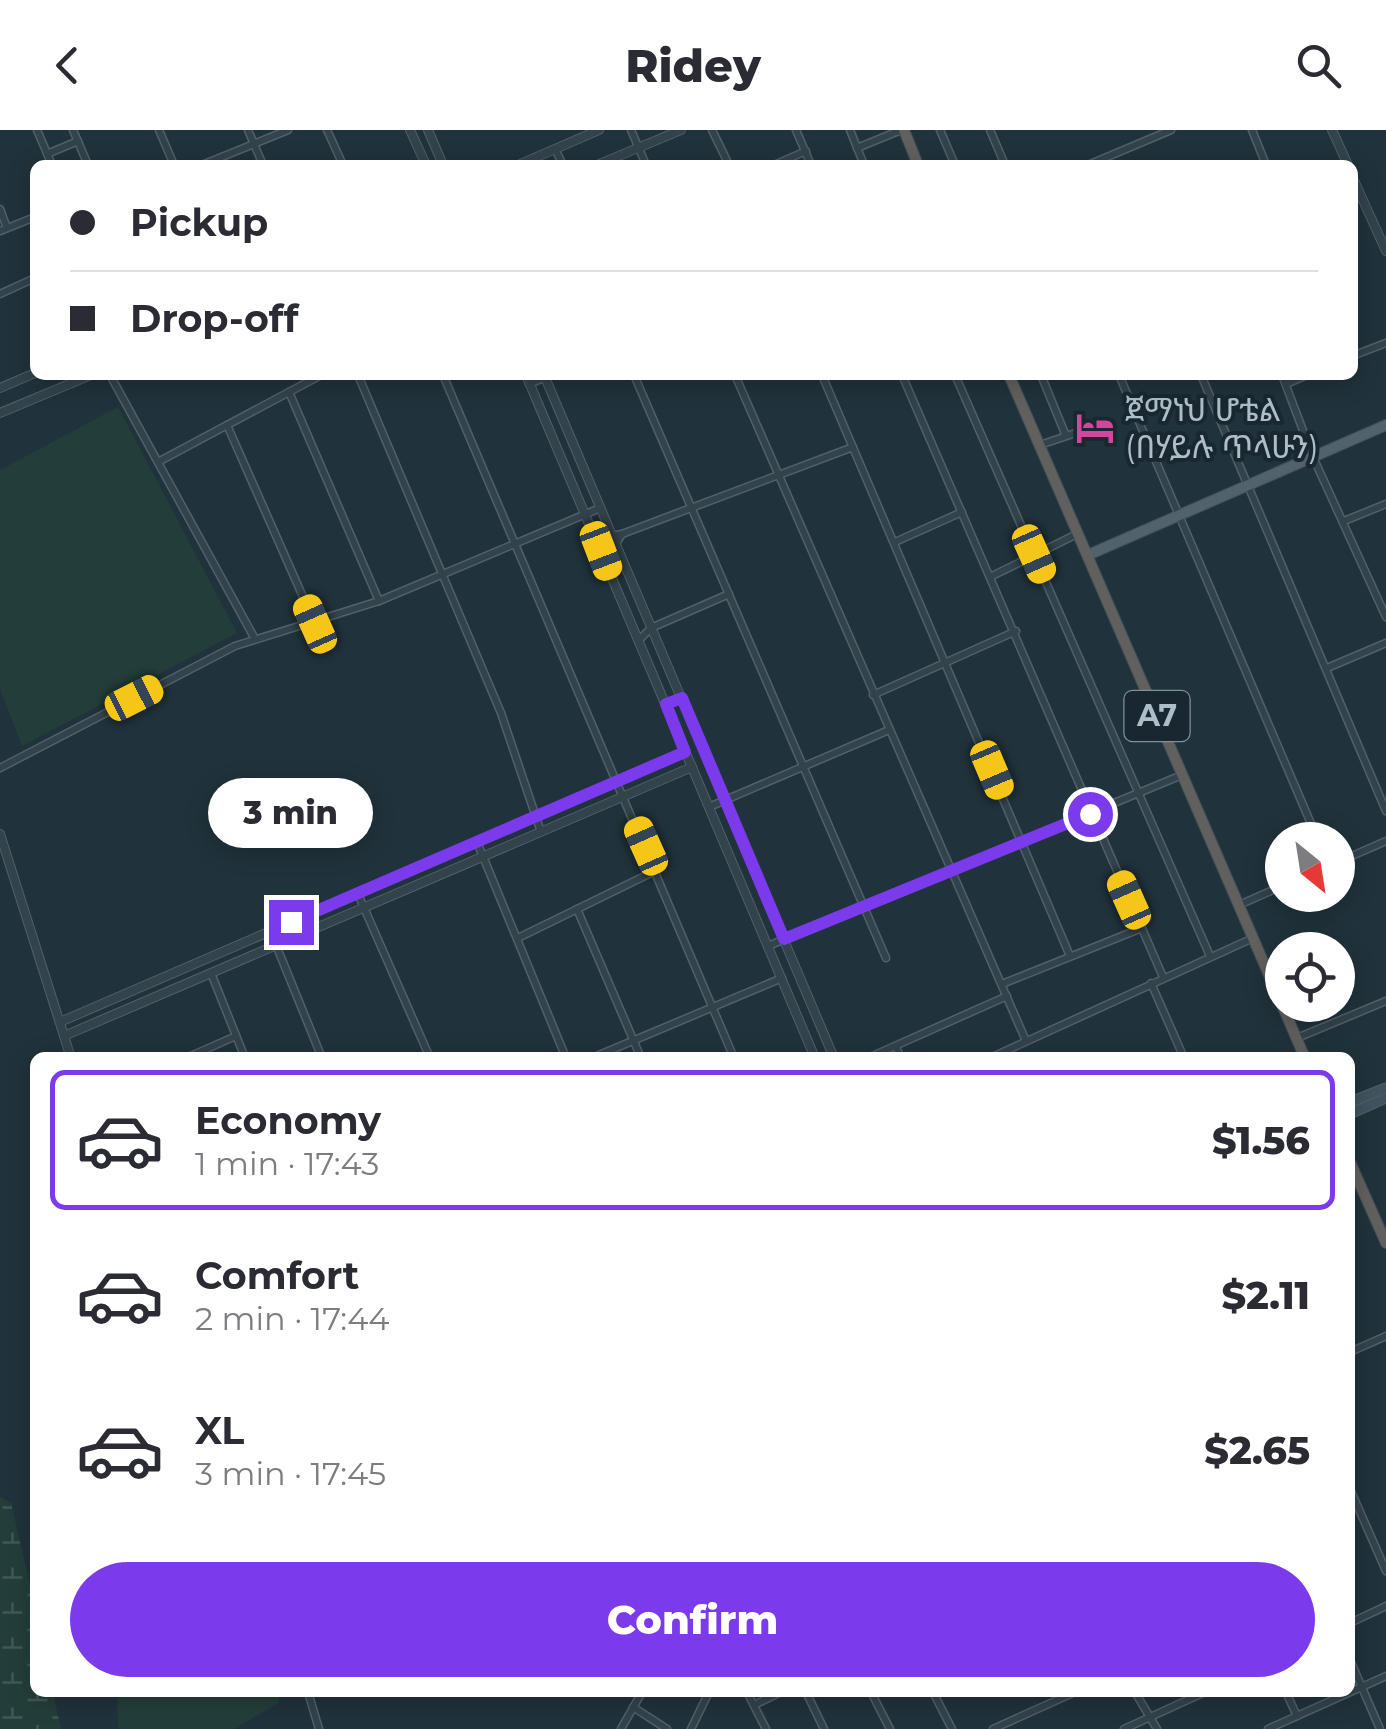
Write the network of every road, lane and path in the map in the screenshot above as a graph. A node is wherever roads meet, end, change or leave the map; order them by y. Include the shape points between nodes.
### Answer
1 (36, 130) edge
2 (72, 130) edge
3 (159, 130) edge
4 (248, 130) edge
5 (288, 130) edge
6 (327, 130) edge
7 (410, 130) edge
8 (428, 130) edge
9 (599, 130) edge
10 (630, 130) edge
11 (681, 130) edge
12 (712, 130) edge
13 (796, 130) edge
14 (850, 130) edge
15 (902, 130) edge
16 (940, 130) edge
17 (990, 130) edge
18 (1170, 130) edge
19 (1252, 130) edge
20 (1332, 130) edge
21 (78, 141) junction
22 (254, 144) junction
23 (638, 148) junction
24 (857, 148) junction
25 (555, 149) junction
26 (806, 151) junction
27 (48, 154) junction
28 (50, 160) edge
29 (86, 160) edge
30 (169, 160) edge
31 (214, 160) edge
32 (261, 160) edge
33 (340, 160) edge
34 (424, 160) edge
35 (441, 160) edge
36 (530, 160) edge
37 (561, 160) edge
38 (609, 160) edge
39 (644, 160) edge
40 (726, 160) edge
41 (785, 160) edge
42 (810, 160) edge
43 (862, 160) edge
44 (916, 160) edge
45 (953, 160) edge
46 (1003, 160) edge
47 (1110, 160) edge
48 (1263, 160) edge
49 (1346, 160) edge
50 (1358, 189) edge
51 (0, 209) edge
52 (30, 219) edge
53 (4, 229) edge
54 (1386, 252) edge
55 (30, 280) edge
56 (0, 294) edge
57 (1386, 343) edge
58 (1358, 354) edge
59 (30, 375) edge
60 (79, 380) edge
61 (113, 380) edge
62 (312, 380) edge
63 (360, 380) edge
64 (444, 380) edge
65 (527, 380) edge
66 (548, 380) edge
67 (636, 380) edge
68 (738, 380) edge
69 (824, 380) edge
70 (904, 380) edge
71 (957, 380) edge
72 (1011, 380) edge
73 (1043, 380) edge
74 (1121, 380) edge
75 (1203, 380) edge
76 (1284, 380) edge
77 (1295, 380) edge
78 (1286, 384) junction
79 (0, 388) edge
80 (290, 392) junction
81 (0, 413) edge
82 (1102, 424) dead end
83 (227, 425) junction
84 (1386, 425) edge
85 (1066, 436) junction
86 (571, 441) junction
87 (1040, 446) junction
88 (555, 447) junction
89 (853, 447) junction
90 (1313, 458) junction
91 (158, 462) junction
92 (779, 477) junction
93 (1248, 484) junction
94 (1386, 504) edge
95 (600, 508) junction
96 (694, 509) junction
97 (962, 512) junction
98 (586, 514) junction
99 (1178, 514) junction
100 (1344, 521) junction
101 (610, 533) junction
102 (622, 534) junction
103 (1078, 534) junction
104 (596, 539) junction
105 (894, 542) junction
106 (616, 544) junction
107 (513, 546) junction
108 (601, 551) junction
109 (1034, 554) junction
110 (1088, 555) junction
111 (442, 574) junction
112 (992, 576) junction
113 (630, 582) junction
114 (616, 588) junction
115 (729, 594) junction
116 (378, 601) junction
117 (1386, 617) edge
118 (315, 624) junction
119 (651, 628) junction
120 (1016, 630) junction
121 (256, 638) junction
122 (638, 640) junction
123 (1386, 643) edge
124 (946, 662) junction
125 (1327, 668) junction
126 (873, 695) junction
127 (682, 698) junction
128 (666, 704) junction
129 (889, 730) junction
130 (685, 752) junction
131 (805, 765) junction
132 (692, 767) junction
133 (0, 768) edge
134 (1182, 775) junction
135 (617, 782) junction
136 (1138, 794) junction
137 (623, 796) junction
138 (725, 800) junction
139 (568, 803) junction
140 (709, 807) junction
141 (1386, 811) edge
142 (1090, 814) junction
143 (537, 816) junction
144 (574, 817) junction
145 (1310, 822) edge
146 (540, 832) junction
147 (0, 834) edge
148 (1386, 841) edge
149 (477, 842) junction
150 (1023, 843) junction
151 (1355, 855) edge
152 (483, 856) junction
153 (657, 870) junction
154 (952, 872) junction
155 (756, 874) junction
156 (740, 880) junction
157 (358, 894) junction
158 (1265, 894) edge
159 (1239, 905) junction
160 (364, 908) junction
161 (867, 908) junction
162 (577, 910) junction
163 (1142, 928) junction
164 (518, 938) junction
165 (1252, 938) junction
166 (784, 939) junction
167 (276, 945) junction
168 (768, 946) junction
169 (1070, 956) junction
170 (1210, 956) junction
171 (791, 957) junction
172 (886, 958) dead end
173 (776, 964) junction
174 (211, 973) junction
175 (1164, 977) junction
176 (782, 978) junction
177 (1150, 983) junction
178 (1002, 984) junction
179 (1007, 996) junction
180 (1386, 1001) edge
181 (712, 1006) junction
182 (60, 1022) junction
183 (818, 1022) junction
184 (802, 1028) junction
185 (64, 1036) junction
186 (236, 1036) junction
187 (1297, 1038) junction
188 (633, 1039) junction
189 (1026, 1041) junction
190 (896, 1046) junction
191 (69, 1052) edge
192 (200, 1052) edge
193 (243, 1052) edge
194 (320, 1052) edge
195 (427, 1052) edge
196 (564, 1052) edge
197 (605, 1052) edge
198 (638, 1052) edge
199 (731, 1052) edge
200 (812, 1052) edge
201 (831, 1052) edge
202 (882, 1052) edge
203 (898, 1052) edge
204 (1003, 1052) edge
205 (1181, 1052) edge
206 (1303, 1052) edge
207 (1386, 1088) edge
208 (1386, 1098) edge
209 (1355, 1100) edge
210 (1355, 1112) edge
211 (1355, 1173) edge
212 (1386, 1243) edge
213 (1385, 1339) edge
214 (1355, 1350) edge
215 (1355, 1500) edge
216 (1386, 1571) edge
217 (1386, 1606) edge
218 (1355, 1621) edge
219 (1355, 1672) edge
220 (1386, 1676) edge
221 (1362, 1688) junction
222 (1355, 1691) edge
223 (309, 1697) edge
224 (639, 1697) edge
225 (707, 1697) edge
226 (750, 1697) edge
227 (771, 1697) edge
228 (808, 1697) edge
229 (874, 1697) edge
230 (936, 1697) edge
231 (1064, 1697) edge
232 (1138, 1697) edge
233 (1194, 1697) edge
234 (1288, 1697) edge
235 (1341, 1697) edge
236 (754, 1705) junction
237 (634, 1707) junction
238 (1297, 1716) junction
239 (1149, 1718) junction
240 (319, 1729) edge
241 (622, 1729) edge
242 (666, 1729) edge
243 (691, 1729) edge
244 (766, 1729) edge
245 (824, 1729) edge
246 (890, 1729) edge
247 (952, 1729) edge
248 (993, 1729) edge
249 (1124, 1729) edge
250 (1157, 1729) edge
251 (1268, 1729) edge
252 (1380, 1729) edge

1 - 27 street
2 - 21 street
3 - 30 street
4 - 22 street
5 - 22 street
6 - 33 street
7 - 34 street
8 - 35 street
9 - 25 street
10 - 23 street
11 - 23 street
12 - 40 street
13 - 26 street
14 - 24 street
15 - 24 street
15 - 44 highway
16 - 45 street
17 - 46 street
18 - 47 street
19 - 48 street
20 - 49 street
21 - 27 street
21 - 29 street
22 - 31 street
22 - 32 street
23 - 38 street
23 - 39 street
24 - 43 street
25 - 36 street
25 - 37 street
26 - 41 street
26 - 42 street
27 - 28 street
50 - 54 street
51 - 53 street
52 - 53 street
55 - 56 street
57 - 58 street
59 - 79 street
60 - 81 street
61 - 91 street
62 - 80 street
63 - 111 street
64 - 107 street
65 - 88 street
66 - 86 street
67 - 96 street
68 - 92 street
69 - 89 street
70 - 97 street
71 - 109 street
72 - 87 highway, A7
73 - 85 street
74 - 99 street
75 - 93 street
76 - 78 street
77 - 78 street
78 - 90 street
80 - 83 street
80 - 116 street
82 - 85 street
83 - 91 street
83 - 118 street
84 - 90 main road
85 - 87 street
86 - 88 street
86 - 95 street
87 - 103 highway, A7
88 - 98 street
89 - 92 street
89 - 105 street
90 - 93 main road
90 - 100 street
91 - 121 street
92 - 96 street
92 - 126 street
93 - 99 main road
93 - 125 street
94 - 100 street
95 - 98 street
95 - 101 street
96 - 102 street
96 - 115 street
97 - 105 street
97 - 112 street
98 - 104 street
98 - 107 street
99 - 110 main road
99 - 145 street
100 - 117 street
101 - 102 street
101 - 104 street
101 - 106 street
102 - 106 street
103 - 109 street
103 - 110 highway, A7
104 - 108 street
105 - 124 street
106 - 108 street
106 - 113 street
107 - 111 street
107 - 135 street
108 - 114 street
109 - 112 street
109 - 136 street
110 - 134 highway, A7
111 - 116 street
111 - 143 street via 502,713
112 - 120 street
113 - 114 street
113 - 119 street
114 - 122 street
115 - 119 street
115 - 131 street
116 - 118 street
118 - 121 street
119 - 122 street
119 - 127 street
120 - 124 street
120 - 142 street
121 - 133 street
122 - 128 street
123 - 125 street
124 - 126 street
124 - 150 street
125 - 141 street
126 - 129 street
127 - 128 street
127 - 138 street
128 - 130 street
129 - 131 street
129 - 154 street
130 - 132 street
130 - 135 street
131 - 138 street
131 - 161 street
132 - 137 street
132 - 140 street
134 - 136 street
134 - 159 highway, A7
135 - 137 street
135 - 139 street
136 - 142 street
136 - 170 street
137 - 144 street
137 - 153 street
138 - 140 street
138 - 155 street
139 - 143 street
139 - 144 street
140 - 156 street
142 - 150 street
142 - 163 street
143 - 146 street
143 - 149 street
144 - 146 street
146 - 152 street
147 - 182 street
148 - 151 street
149 - 152 street
149 - 157 street
150 - 154 street
150 - 169 street
152 - 160 street
152 - 164 street
153 - 162 street
153 - 181 street
154 - 161 street
154 - 178 street
155 - 156 street
155 - 166 street
156 - 168 street
157 - 160 street
157 - 182 street
158 - 159 street
159 - 165 highway, A7
160 - 167 street
160 - 195 street
161 - 166 street
161 - 172 street
162 - 164 street
162 - 188 street
163 - 169 street
163 - 175 street
164 - 196 street
165 - 170 street
165 - 187 highway, A7
166 - 168 street
166 - 171 street
167 - 174 street
167 - 194 street
168 - 173 street
169 - 178 street
170 - 175 street
171 - 173 street
171 - 183 street
173 - 176 street
174 - 185 street
174 - 186 street
175 - 177 street
176 - 181 street
176 - 184 street
177 - 189 street
177 - 205 street
178 - 179 street
179 - 189 street
179 - 190 street
180 - 187 street
181 - 188 street
181 - 199 street
182 - 185 street
183 - 184 street
183 - 201 street
184 - 200 street
185 - 191 street
186 - 192 street
186 - 193 street
187 - 206 highway, A7
188 - 197 street
188 - 198 street
189 - 204 street
190 - 202 street
190 - 203 street
207 - 209 main road
208 - 210 main road
211 - 212 highway
213 - 214 street
215 - 216 street
217 - 218 street
219 - 221 street
220 - 221 street
221 - 222 street
221 - 252 street
223 - 240 street
224 - 237 street
225 - 243 street
226 - 236 street
227 - 236 street
228 - 245 street
229 - 246 street
230 - 247 street
231 - 248 street
232 - 239 street
233 - 239 street
234 - 238 street
235 - 238 street
236 - 244 street
237 - 241 street
237 - 242 street
238 - 251 street
239 - 249 street
239 - 250 street

